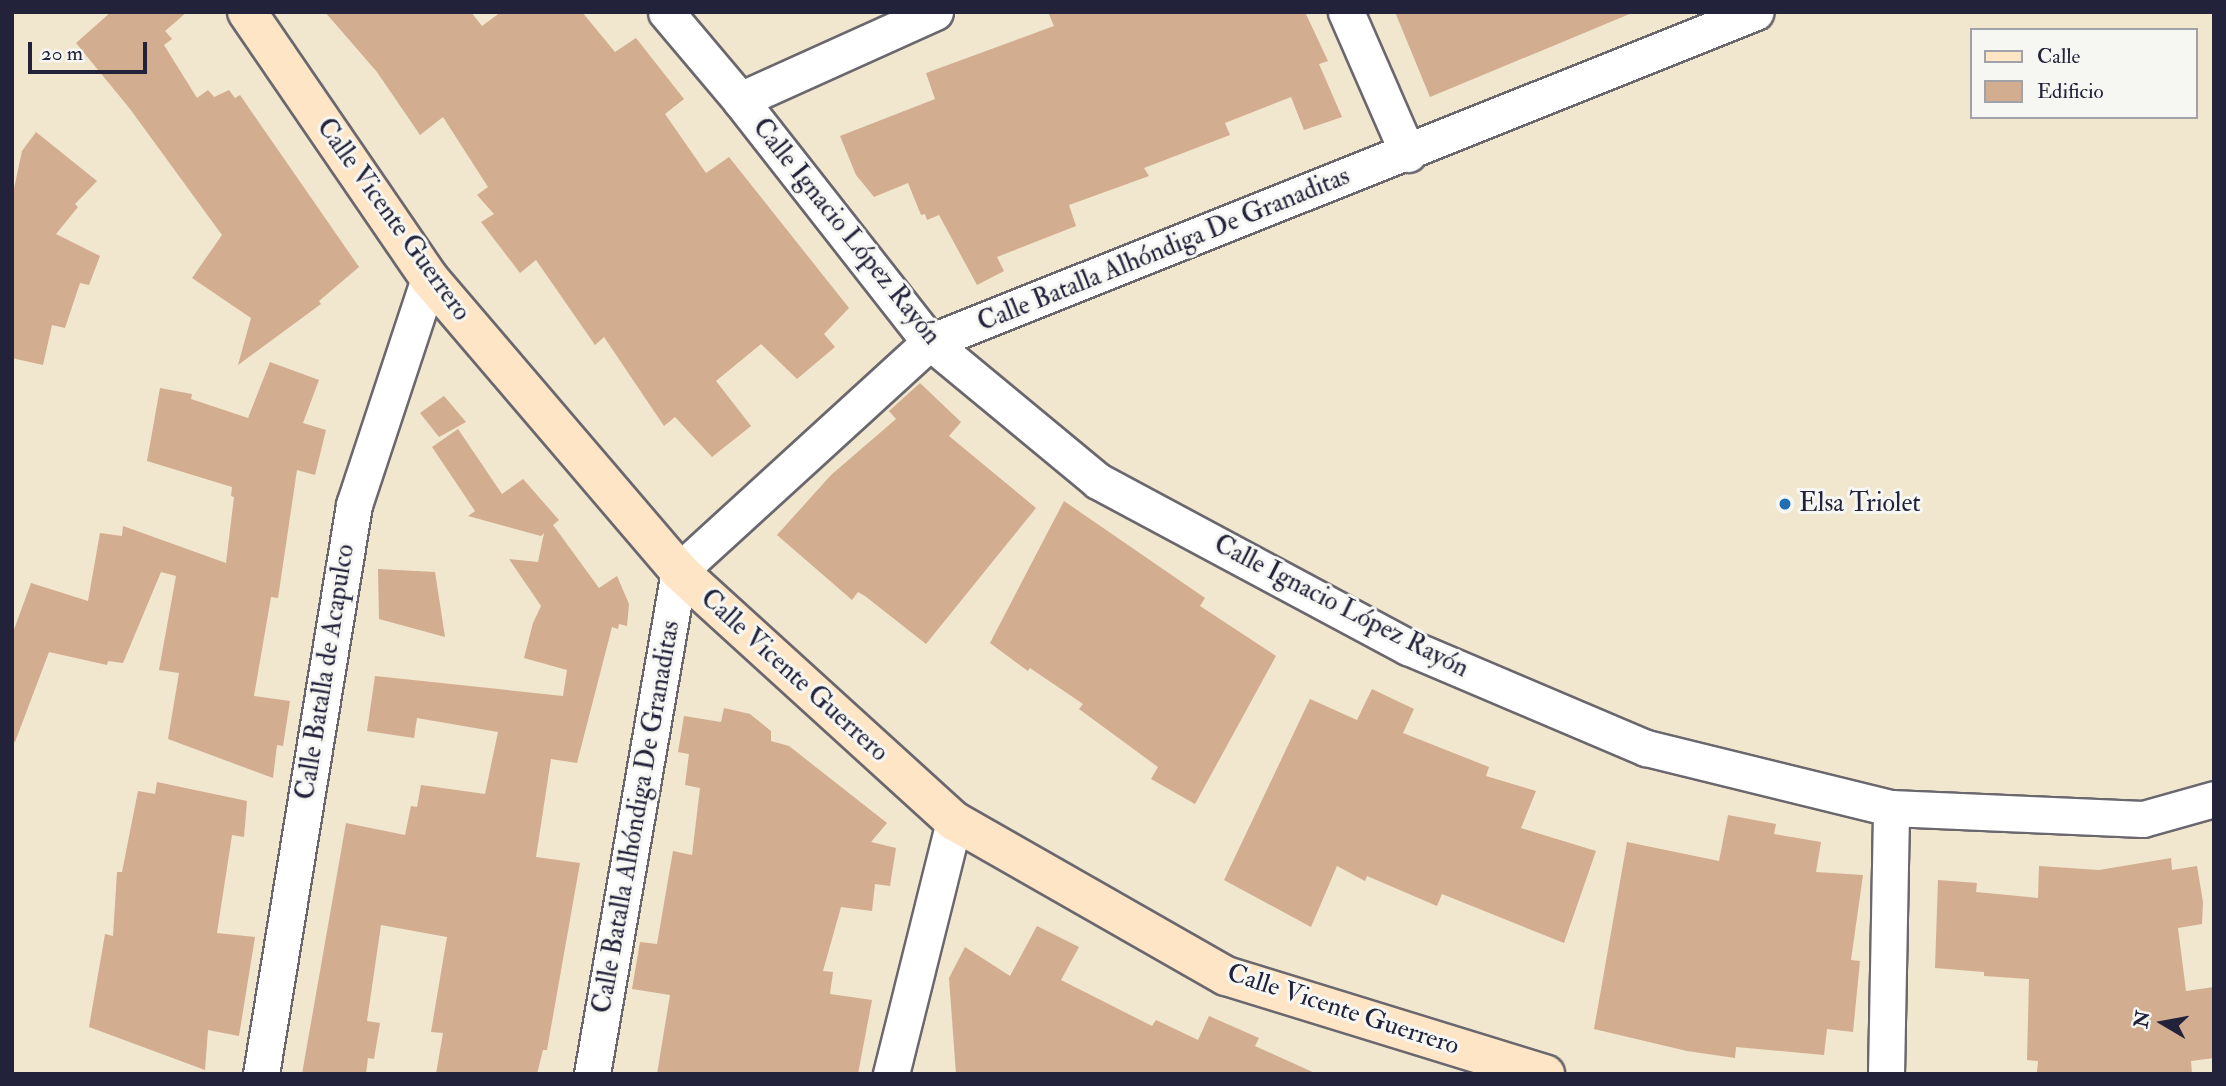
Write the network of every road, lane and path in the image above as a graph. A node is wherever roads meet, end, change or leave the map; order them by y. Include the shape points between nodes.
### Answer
1 (247, 12) edge
2 (666, 12) edge
3 (935, 12) edge
4 (1346, 12) edge
5 (1756, 12) edge
6 (740, 100) junction
7 (1408, 154) junction
8 (429, 278) junction
9 (930, 342) junction
10 (680, 571) junction
11 (2214, 799) edge
12 (1891, 807) junction
13 (954, 821) junction
14 (261, 1074) edge
15 (592, 1074) edge
16 (891, 1074) edge
17 (1545, 1074) edge
18 (1886, 1074) edge

1 - 8 street, Calle Vicente Guerrero
2 - 6 street, Calle Ignacio López Rayón
3 - 6 street
4 - 7 street
5 - 7 street, Calle Batalla Alhóndiga De Granaditas
6 - 9 street, Calle Ignacio López Rayón
7 - 9 street, Calle Batalla Alhóndiga De Granaditas
8 - 10 street, Calle Vicente Guerrero
8 - 14 street, Calle Batalla de Acapulco via 354,505
9 - 10 street, Calle Batalla Alhóndiga De Granaditas
9 - 12 street, Calle Ignacio López Rayón via 1098,481 1408,647 1646,748
10 - 13 street, Calle Vicente Guerrero
10 - 15 street, Calle Batalla Alhóndiga De Granaditas
11 - 12 street, Calle Ignacio López Rayón via 2143,819
12 - 18 street
13 - 16 street
13 - 17 street, Calle Vicente Guerrero via 1226,976

